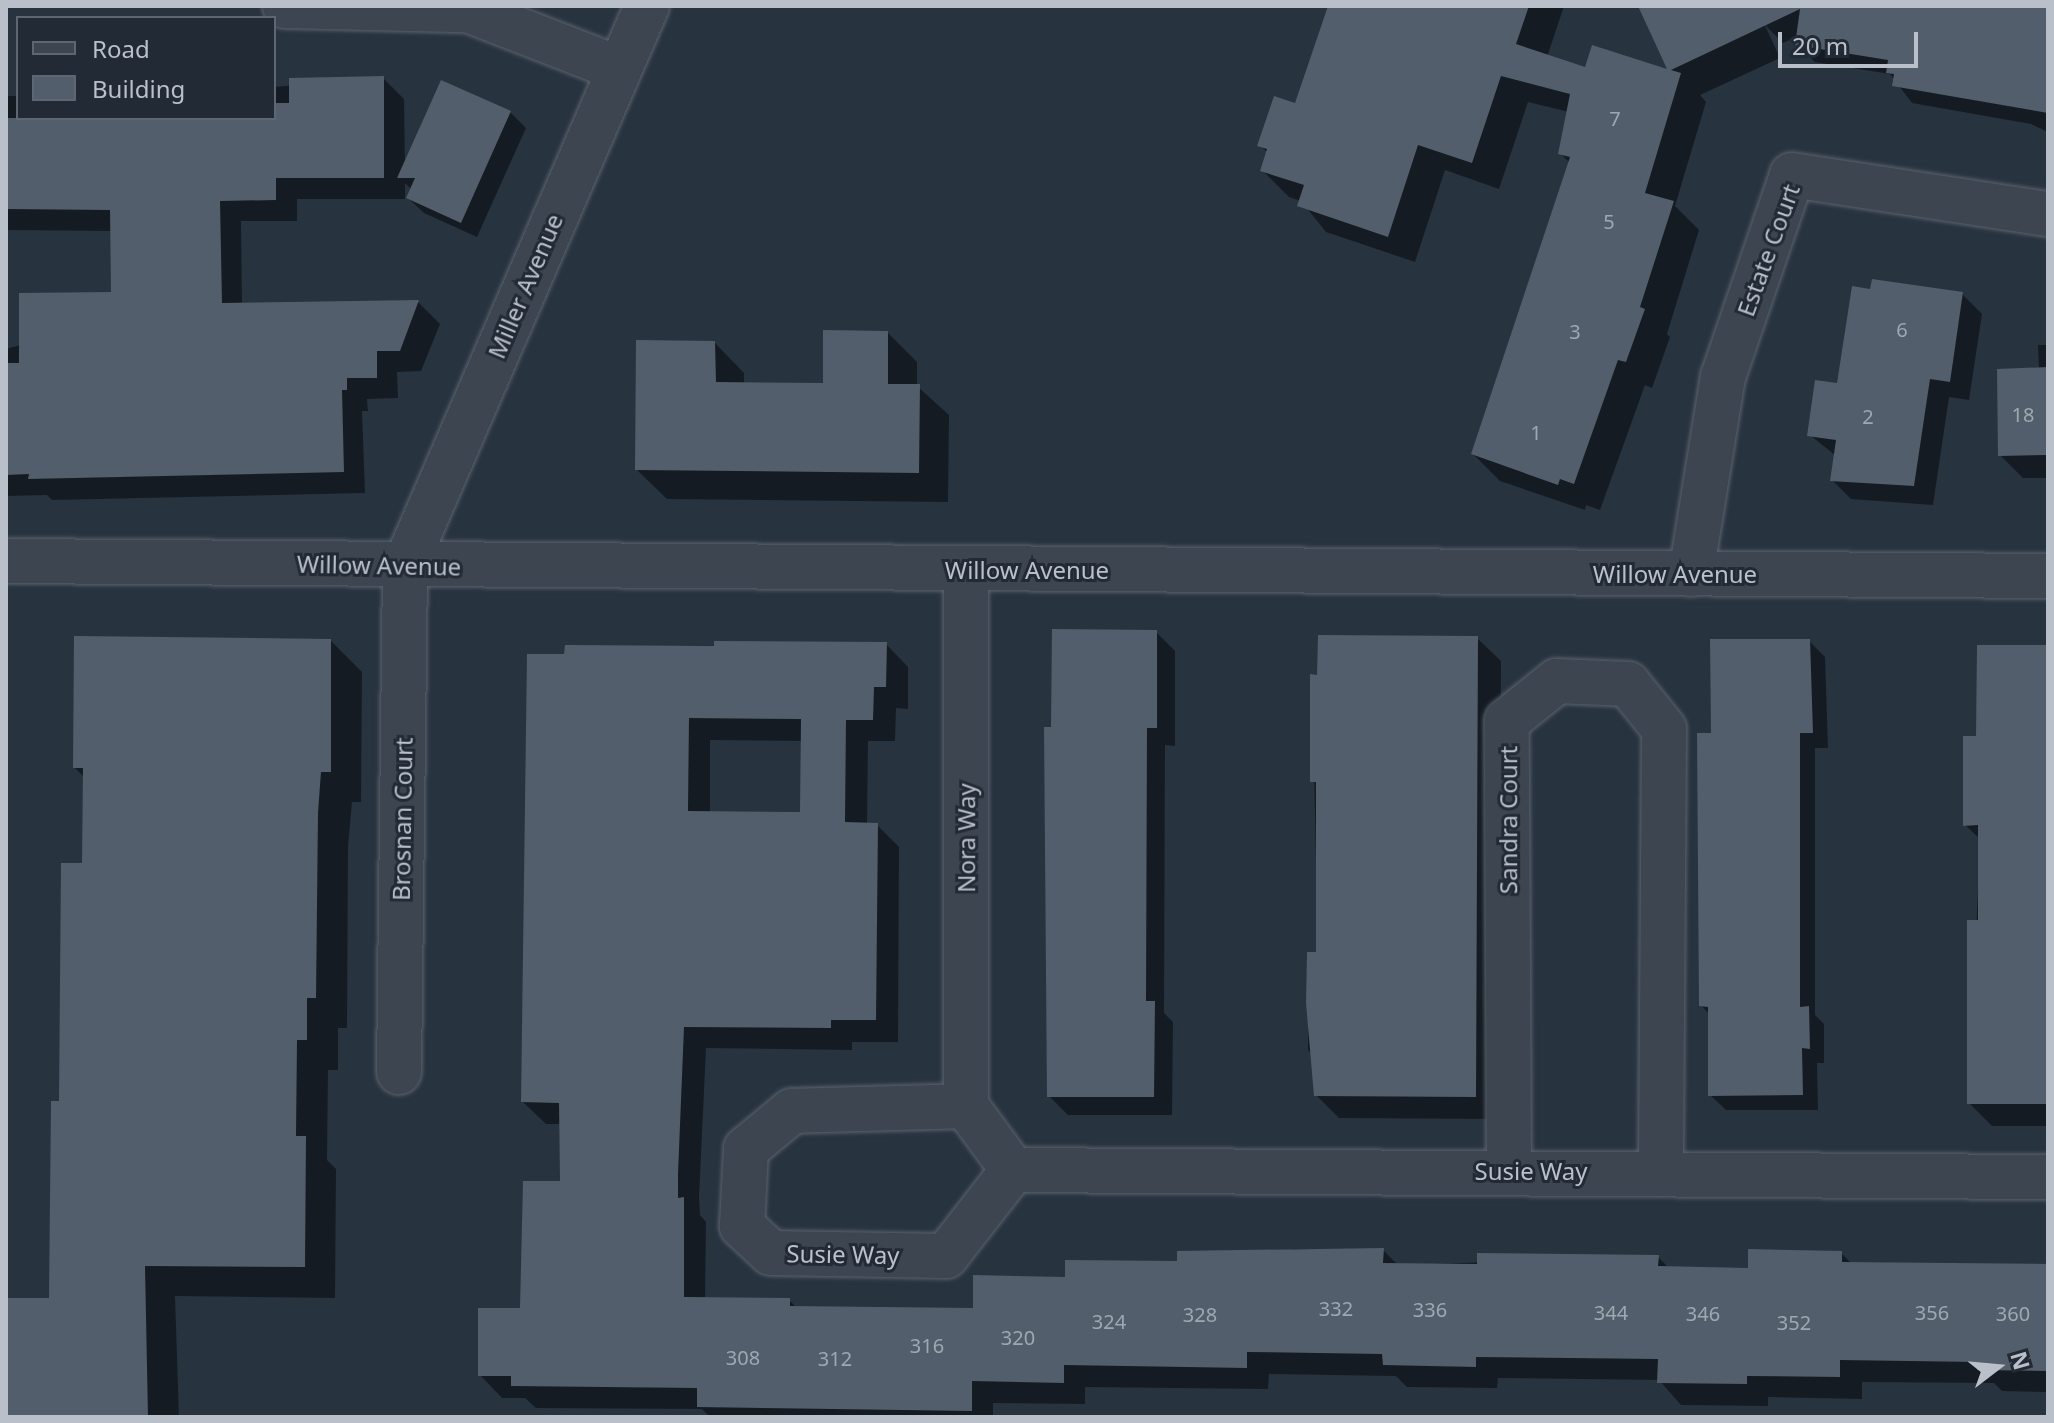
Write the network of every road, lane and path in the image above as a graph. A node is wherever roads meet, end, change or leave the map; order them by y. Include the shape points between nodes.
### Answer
1 (285, 6) edge
2 (647, 6) edge
3 (619, 69) junction
4 (2048, 214) edge
5 (6, 561) edge
6 (405, 566) junction
7 (966, 569) junction
8 (1691, 574) junction
9 (2048, 576) edge
10 (399, 1072) dead end
11 (966, 1106) junction
12 (1013, 1170) junction
13 (1509, 1170) junction
14 (1661, 1172) junction
15 (2048, 1177) edge

1 - 3 street via 468,10
2 - 3 street, Miller Avenue
3 - 6 street, Miller Avenue
4 - 8 street, Estate Court via 1792,175 1723,377
5 - 6 street, Willow Avenue
6 - 7 street, Willow Avenue
6 - 10 street, Brosnan Court
7 - 8 street, Willow Avenue
7 - 11 street, Nora Way
8 - 9 street, Willow Avenue
11 - 12 street
11 - 12 street, Susie Way via 792,1111 746,1149 742,1226 771,1253 946,1256
12 - 13 street, Susie Way
13 - 14 street, Susie Way
13 - 14 street, Sandra Court via 1507,721 1557,681 1628,684 1664,729
14 - 15 street, Susie Way

